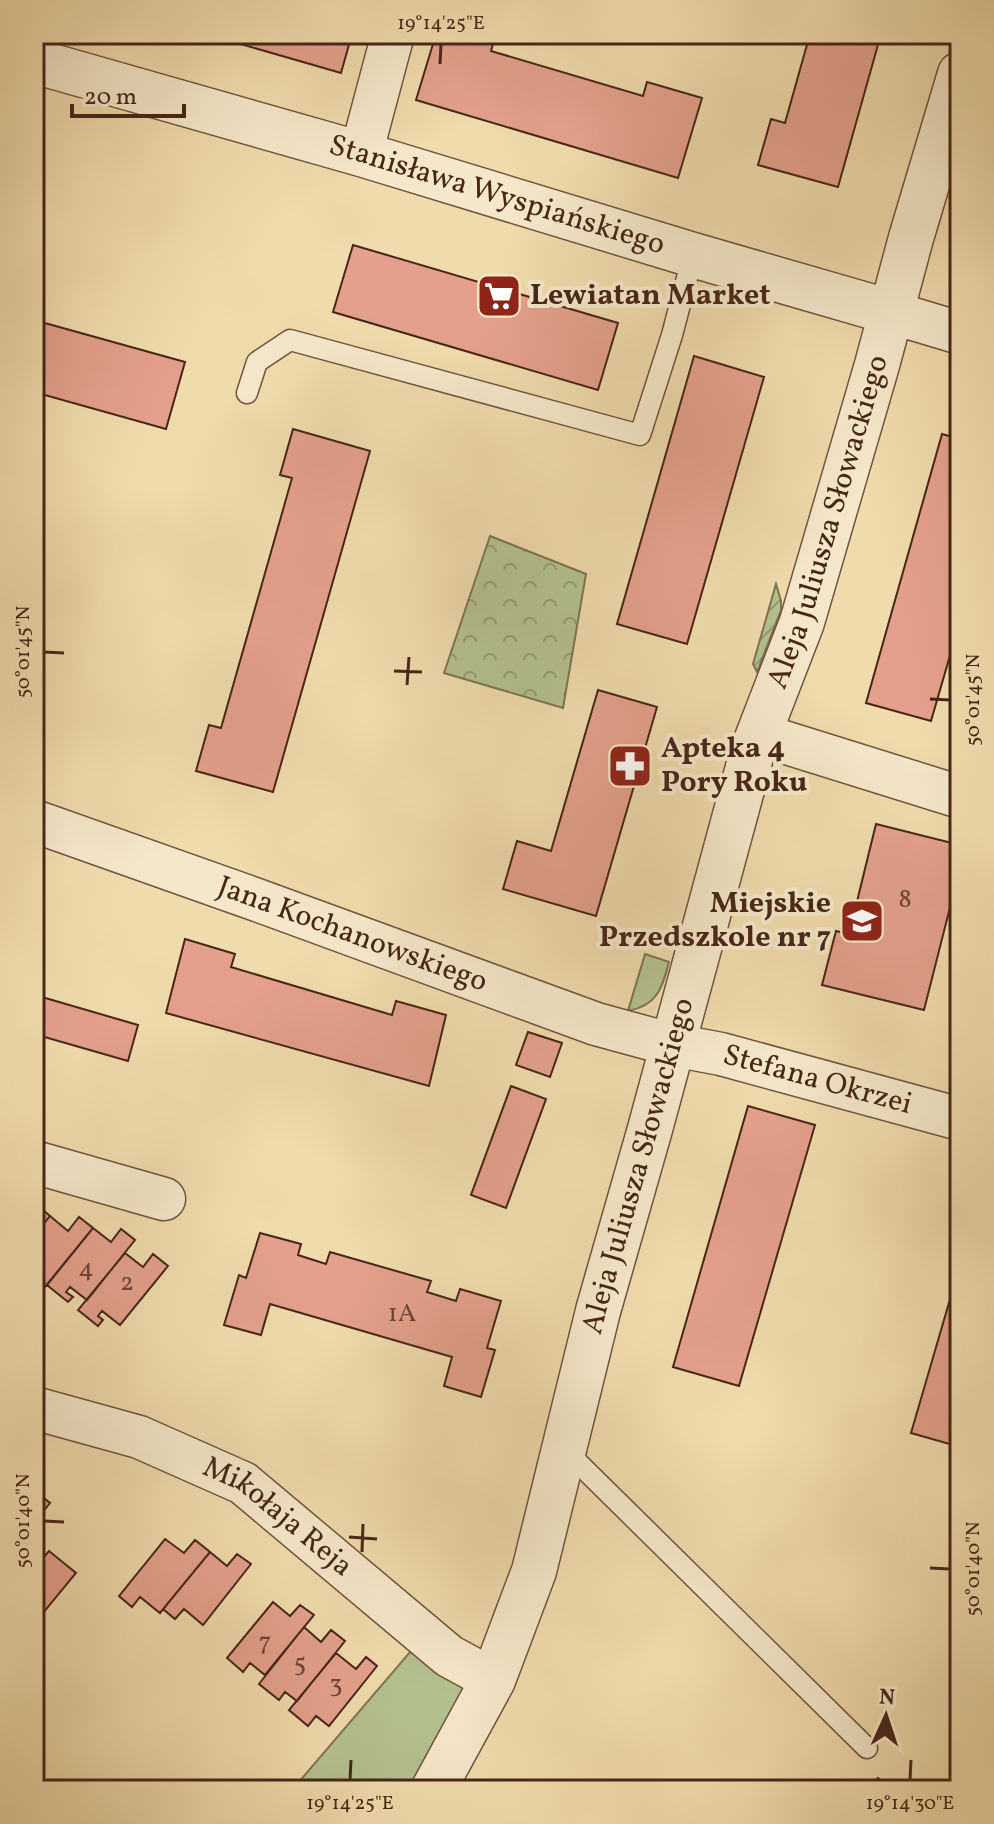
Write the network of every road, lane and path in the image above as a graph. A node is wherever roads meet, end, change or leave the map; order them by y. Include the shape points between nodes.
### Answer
1 (393, 34) edge
2 (34, 61) edge
3 (960, 74) edge
4 (361, 154) junction
5 (693, 255) junction
6 (890, 312) junction
7 (960, 333) edge
8 (247, 393) dead end
9 (758, 734) junction
10 (960, 797) edge
11 (34, 821) edge
12 (673, 1045) junction
13 (960, 1119) edge
14 (34, 1162) edge
15 (164, 1199) dead end
16 (34, 1408) edge
17 (564, 1449) junction
18 (493, 1680) junction
19 (867, 1748) dead end
20 (433, 1790) edge

1 - 4 street
2 - 4 street, Stanisława Wyspiańskiego
3 - 6 street, Aleja Juliusza Słowackiego
4 - 5 street, Stanisława Wyspiańskiego
5 - 6 street, Stanisława Wyspiańskiego
5 - 8 lane via 640,435 290,340 257,362
6 - 7 street, Stanisława Wyspiańskiego
6 - 9 street, Aleja Juliusza Słowackiego via 802,622
9 - 10 street
9 - 12 street, Aleja Juliusza Słowackiego
11 - 12 street, Jana Kochanowskiego via 596,1024
12 - 13 street, Stefana Okrzei
12 - 17 street, Aleja Juliusza Słowackiego
14 - 15 street
16 - 18 street, Mikołaja Reja via 139,1437 243,1483 449,1656
17 - 18 street, Aleja Juliusza Słowackiego via 534,1571
17 - 19 lane
18 - 20 street, Aleja Juliusza Słowackiego

